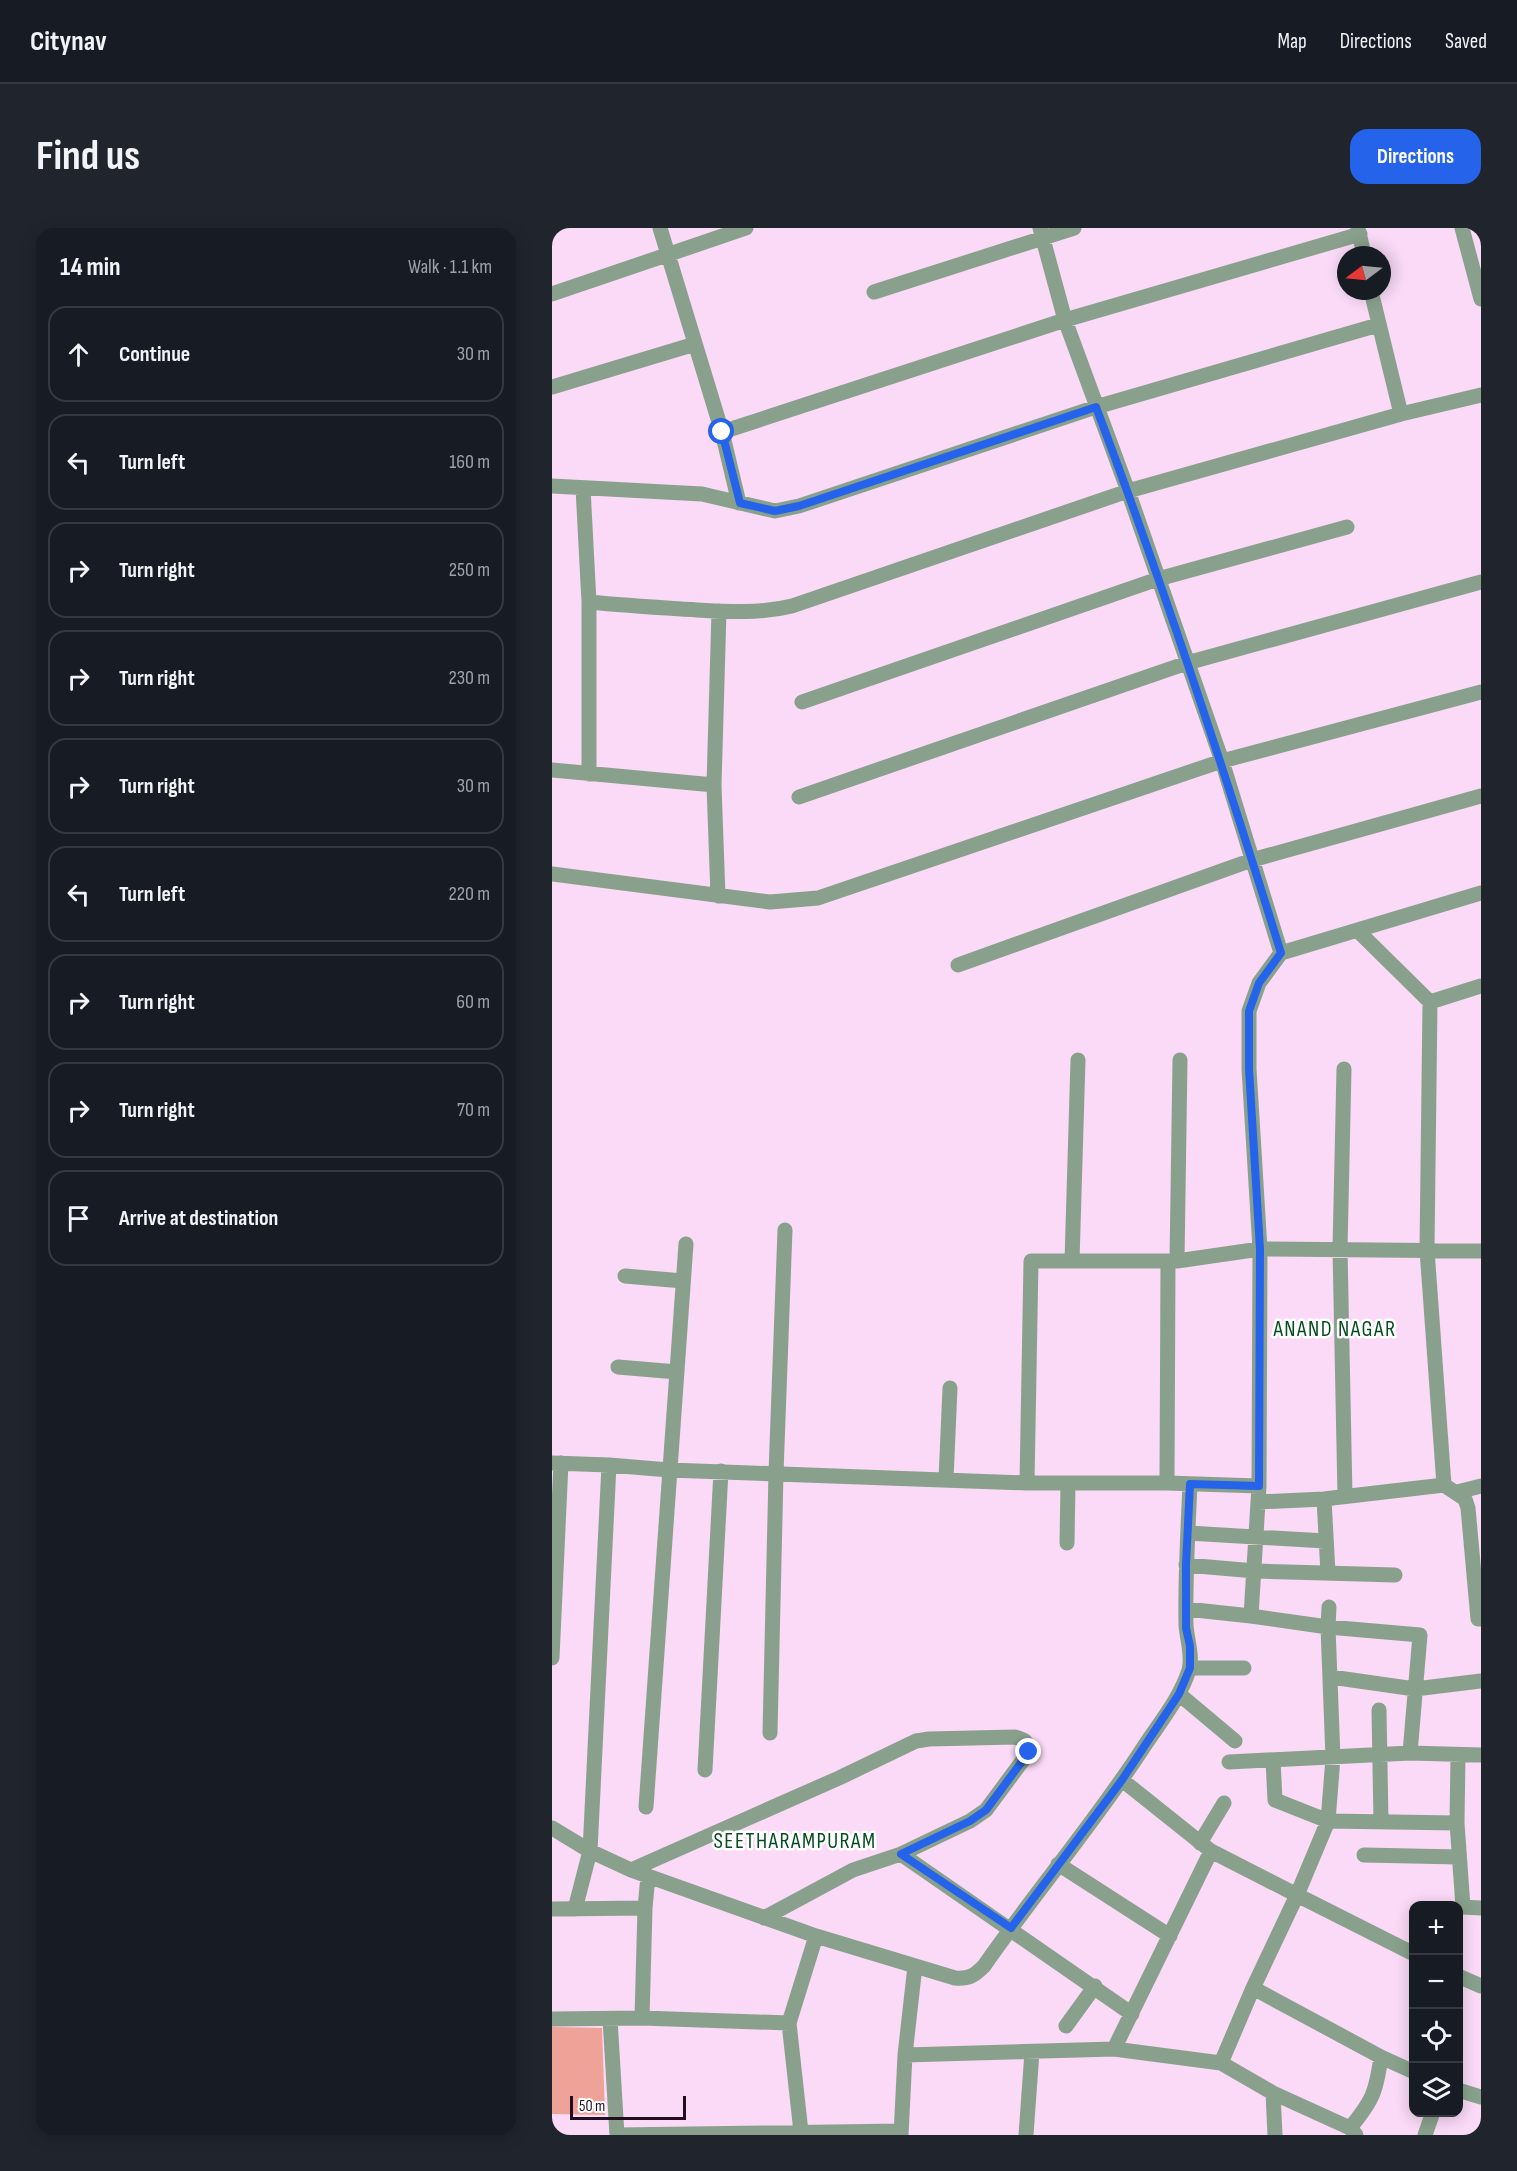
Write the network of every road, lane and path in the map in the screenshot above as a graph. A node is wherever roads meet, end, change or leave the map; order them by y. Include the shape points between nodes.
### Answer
1 (660, 228) edge
2 (746, 228) edge
3 (1074, 228) edge
4 (1462, 228) edge
5 (1359, 231) edge
6 (1041, 233) edge
7 (1362, 246) edge
8 (668, 254) junction
9 (874, 292) dead end
10 (552, 294) edge
11 (1481, 299) edge
12 (1373, 300) edge
13 (1065, 320) junction
14 (1378, 325) junction
15 (695, 344) junction
16 (552, 387) edge
17 (1481, 395) edge
18 (1096, 407) junction
19 (1401, 414) junction
20 (722, 432) junction
21 (552, 486) edge
22 (583, 488) junction
23 (1128, 491) junction
24 (740, 503) junction
25 (1347, 527) dead end
26 (1158, 579) junction
27 (1481, 582) edge
28 (589, 603) junction
29 (719, 612) junction
30 (1187, 663) junction
31 (1481, 692) edge
32 (802, 702) dead end
33 (1222, 761) junction
34 (552, 770) edge
35 (589, 774) junction
36 (714, 785) junction
37 (1481, 796) edge
38 (799, 797) dead end
39 (1252, 860) junction
40 (552, 874) edge
41 (1481, 893) edge
42 (718, 896) junction
43 (1358, 931) junction
44 (1281, 953) junction
45 (958, 965) dead end
46 (1481, 987) edge
47 (1430, 1002) junction
48 (1078, 1060) dead end
49 (1180, 1060) dead end
50 (1344, 1069) dead end
51 (785, 1230) dead end
52 (686, 1244) dead end
53 (1340, 1248) junction
54 (1260, 1249) junction
55 (1427, 1250) junction
56 (1481, 1251) edge
57 (1072, 1261) junction
58 (1173, 1261) junction
59 (625, 1276) dead end
60 (684, 1281) junction
61 (618, 1367) dead end
62 (677, 1371) junction
63 (950, 1388) dead end
64 (556, 1463) edge
65 (609, 1465) junction
66 (669, 1470) junction
67 (721, 1471) junction
68 (776, 1473) junction
69 (946, 1479) junction
70 (1028, 1483) junction
71 (1068, 1483) junction
72 (1167, 1483) junction
73 (1190, 1484) junction
74 (1259, 1486) junction
75 (1481, 1486) edge
76 (1451, 1489) junction
77 (1345, 1496) junction
78 (1324, 1499) junction
79 (1258, 1502) junction
80 (1188, 1533) junction
81 (1256, 1538) junction
82 (1325, 1541) junction
83 (1067, 1543) dead end
84 (1186, 1565) junction
85 (1255, 1571) junction
86 (1328, 1573) junction
87 (1395, 1575) dead end
88 (1329, 1607) dead end
89 (1186, 1609) junction
90 (1251, 1616) junction
91 (1481, 1619) edge
92 (1328, 1627) junction
93 (552, 1658) edge
94 (1190, 1668) junction
95 (1244, 1668) dead end
96 (1331, 1677) junction
97 (1481, 1681) edge
98 (1415, 1689) junction
99 (1179, 1694) junction
100 (1379, 1710) dead end
101 (770, 1733) dead end
102 (1235, 1741) dead end
103 (1410, 1753) junction
104 (1379, 1755) junction
105 (1481, 1755) edge
106 (1458, 1756) junction
107 (1333, 1758) junction
108 (1273, 1760) junction
109 (1229, 1762) dead end
110 (705, 1770) dead end
111 (1122, 1780) junction
112 (1224, 1803) dead end
113 (646, 1807) dead end
114 (1328, 1821) junction
115 (1381, 1822) junction
116 (1457, 1823) junction
117 (552, 1828) edge
118 (1206, 1847) junction
119 (590, 1851) junction
120 (901, 1854) junction
121 (1364, 1855) dead end
122 (1459, 1857) junction
123 (1058, 1864) junction
124 (631, 1870) junction
125 (648, 1876) junction
126 (1298, 1895) junction
127 (645, 1908) junction
128 (1481, 1908) edge
129 (552, 1909) edge
130 (575, 1910) junction
131 (764, 1918) junction
132 (1011, 1928) junction
133 (816, 1936) junction
134 (1170, 1936) junction
135 (1409, 1952) edge
136 (915, 1966) junction
137 (1463, 1978) edge
138 (1095, 1986) junction
139 (1481, 1986) edge
140 (1253, 1988) junction
141 (1132, 2014) junction
142 (642, 2018) junction
143 (552, 2019) edge
144 (610, 2019) junction
145 (789, 2023) junction
146 (1066, 2026) dead end
147 (1114, 2049) junction
148 (1032, 2052) junction
149 (906, 2055) junction
150 (1381, 2057) junction
151 (1221, 2063) junction
152 (1409, 2070) edge
153 (1463, 2092) edge
154 (1274, 2093) junction
155 (1481, 2097) edge
156 (1431, 2117) edge
157 (1353, 2131) edge
158 (801, 2132) junction
159 (901, 2133) edge
160 (617, 2135) edge
161 (1026, 2135) edge
162 (1275, 2135) edge
163 (1425, 2135) edge

1 - 8 street
2 - 8 street
3 - 6 street
4 - 11 street
5 - 7 street
5 - 13 street
6 - 9 street
6 - 13 street
8 - 10 street
8 - 15 street
12 - 14 street
13 - 18 street
13 - 20 street
14 - 18 street
14 - 19 street
15 - 16 street
15 - 20 street
17 - 19 street
18 - 23 street
18 - 24 street via 799,506 775,511
19 - 23 street
20 - 24 street
21 - 22 street
22 - 24 street via 702,494
22 - 28 street
23 - 26 street
23 - 29 street via 792,606
25 - 26 street
26 - 30 street
26 - 32 street
27 - 30 street
28 - 29 street
28 - 35 street
29 - 36 street
30 - 33 street
30 - 38 street
31 - 33 street
33 - 39 street
33 - 42 street via 818,898 770,902
34 - 35 street
35 - 36 street
36 - 42 street
37 - 39 street
39 - 44 street
39 - 45 street
40 - 42 street
41 - 43 street
43 - 44 street
43 - 47 street
44 - 54 street via 1259,983 1249,1011
46 - 47 street
47 - 55 street
48 - 57 street
49 - 58 street
50 - 53 street
51 - 68 street
52 - 60 street
53 - 54 street
53 - 55 street
53 - 77 street
54 - 58 street
54 - 74 street
55 - 56 street
55 - 76 street
57 - 58 street
57 - 70 street via 1031,1261
58 - 72 street
59 - 60 street
60 - 62 street
61 - 62 street
62 - 66 street
63 - 69 street
64 - 65 street
64 - 93 street
65 - 66 street
65 - 119 street
66 - 67 street
66 - 113 street
67 - 68 street
67 - 110 street
68 - 69 street
68 - 101 street
69 - 70 street
70 - 71 street
71 - 72 street
71 - 83 street
72 - 73 street
73 - 74 street
73 - 80 street
74 - 79 street
75 - 76 street
76 - 77 street
76 - 91 street via 1465,1499 1468,1508
77 - 78 street
78 - 79 street
78 - 82 street
79 - 81 street
80 - 81 street
80 - 84 street
81 - 82 street
81 - 85 street
82 - 86 street
84 - 85 street
84 - 89 street
85 - 86 street
85 - 90 street
86 - 87 street
88 - 92 street
89 - 90 street
89 - 94 street
90 - 92 street
92 - 96 street
92 - 98 street via 1420,1635
94 - 95 street
94 - 99 street
96 - 98 street
96 - 107 street
97 - 98 street
98 - 103 street
99 - 102 street
99 - 111 street
100 - 104 street
103 - 104 street
103 - 106 street
104 - 107 street
104 - 115 street
105 - 106 street
106 - 116 street
107 - 108 street
107 - 114 street
108 - 109 street
108 - 114 street via 1275,1800
111 - 118 street
111 - 123 street
112 - 118 street
114 - 115 street
114 - 126 street
115 - 116 street
116 - 122 street
117 - 119 street
118 - 126 street
118 - 134 street
119 - 124 street
119 - 130 street
120 - 124 street via 986,1810 1029,1752 1025,1740 1015,1737 916,1742
120 - 131 street via 853,1869
120 - 132 street
121 - 122 street
122 - 128 street via 1463,1907
123 - 132 street
123 - 134 street
124 - 125 street
125 - 127 street
125 - 131 street
126 - 135 street
126 - 140 street
127 - 130 street
127 - 142 street
129 - 130 street
131 - 133 street
132 - 136 street via 984,1966 967,1979
132 - 138 street
133 - 136 street
133 - 145 street
134 - 141 street
136 - 149 street
137 - 139 street
138 - 141 street
138 - 146 street
140 - 150 street
140 - 151 street
141 - 147 street
142 - 144 street
142 - 145 street
143 - 144 street
144 - 160 street
145 - 158 street
147 - 148 street
147 - 151 street
148 - 149 street
148 - 161 street
149 - 159 street
150 - 152 street
150 - 157 street via 1377,2086
151 - 154 street
153 - 155 street
154 - 157 street
154 - 162 street
156 - 163 street
158 - 159 street
158 - 160 street

